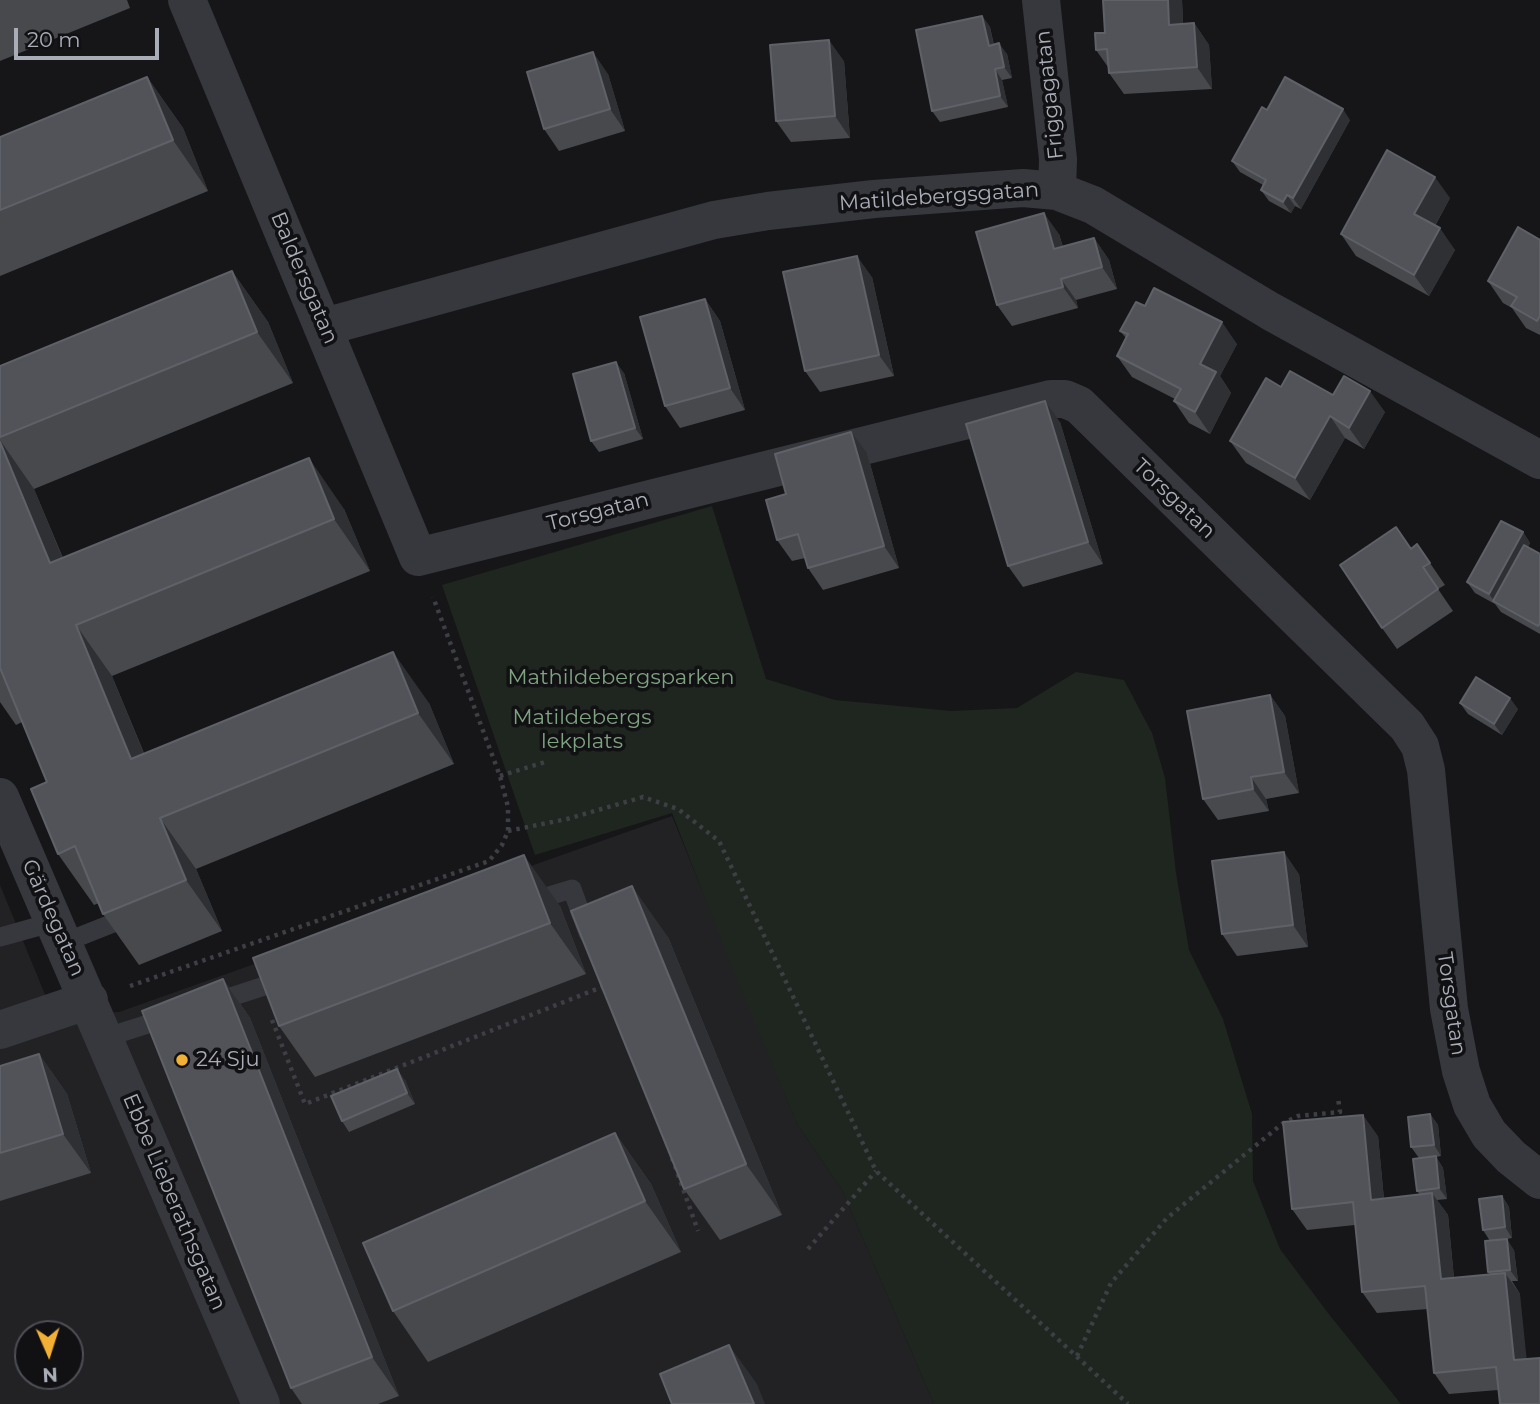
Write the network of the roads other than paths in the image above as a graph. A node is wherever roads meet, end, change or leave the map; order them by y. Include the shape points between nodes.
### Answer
1 (187, 0) edge
2 (1041, 0) edge
3 (1056, 191) junction
4 (324, 327) junction
5 (1540, 460) edge
6 (418, 557) joint
7 (0, 797) edge
8 (507, 909) edge
9 (121, 920) edge
10 (58, 932) junction
11 (0, 936) edge
12 (593, 943) edge
13 (304, 984) edge
14 (89, 1000) junction
15 (0, 1030) edge
16 (104, 1038) junction
17 (1540, 1180) edge
18 (261, 1404) edge

1 - 4 street, Baldersgatan
2 - 3 street, Friggagatan via 1058,159
3 - 4 street, Matildebergsgatan via 1023,188 874,200 714,220
3 - 5 street, Matildebergsgatan via 1093,205 1299,328
4 - 6 street, Baldersgatan
6 - 17 street, Torsgatan via 1051,399 1079,405 1407,726 1420,747 1449,1009 1461,1071 1472,1105 1489,1134
7 - 10 street, Gärdegatan
8 - 12 lane via 572,889
9 - 10 lane
10 - 11 lane
10 - 14 street, Gärdegatan
13 - 16 lane via 300,975
14 - 15 street
14 - 16 street, Ebbe Lieberathsgatan
16 - 18 street, Ebbe Lieberathsgatan

